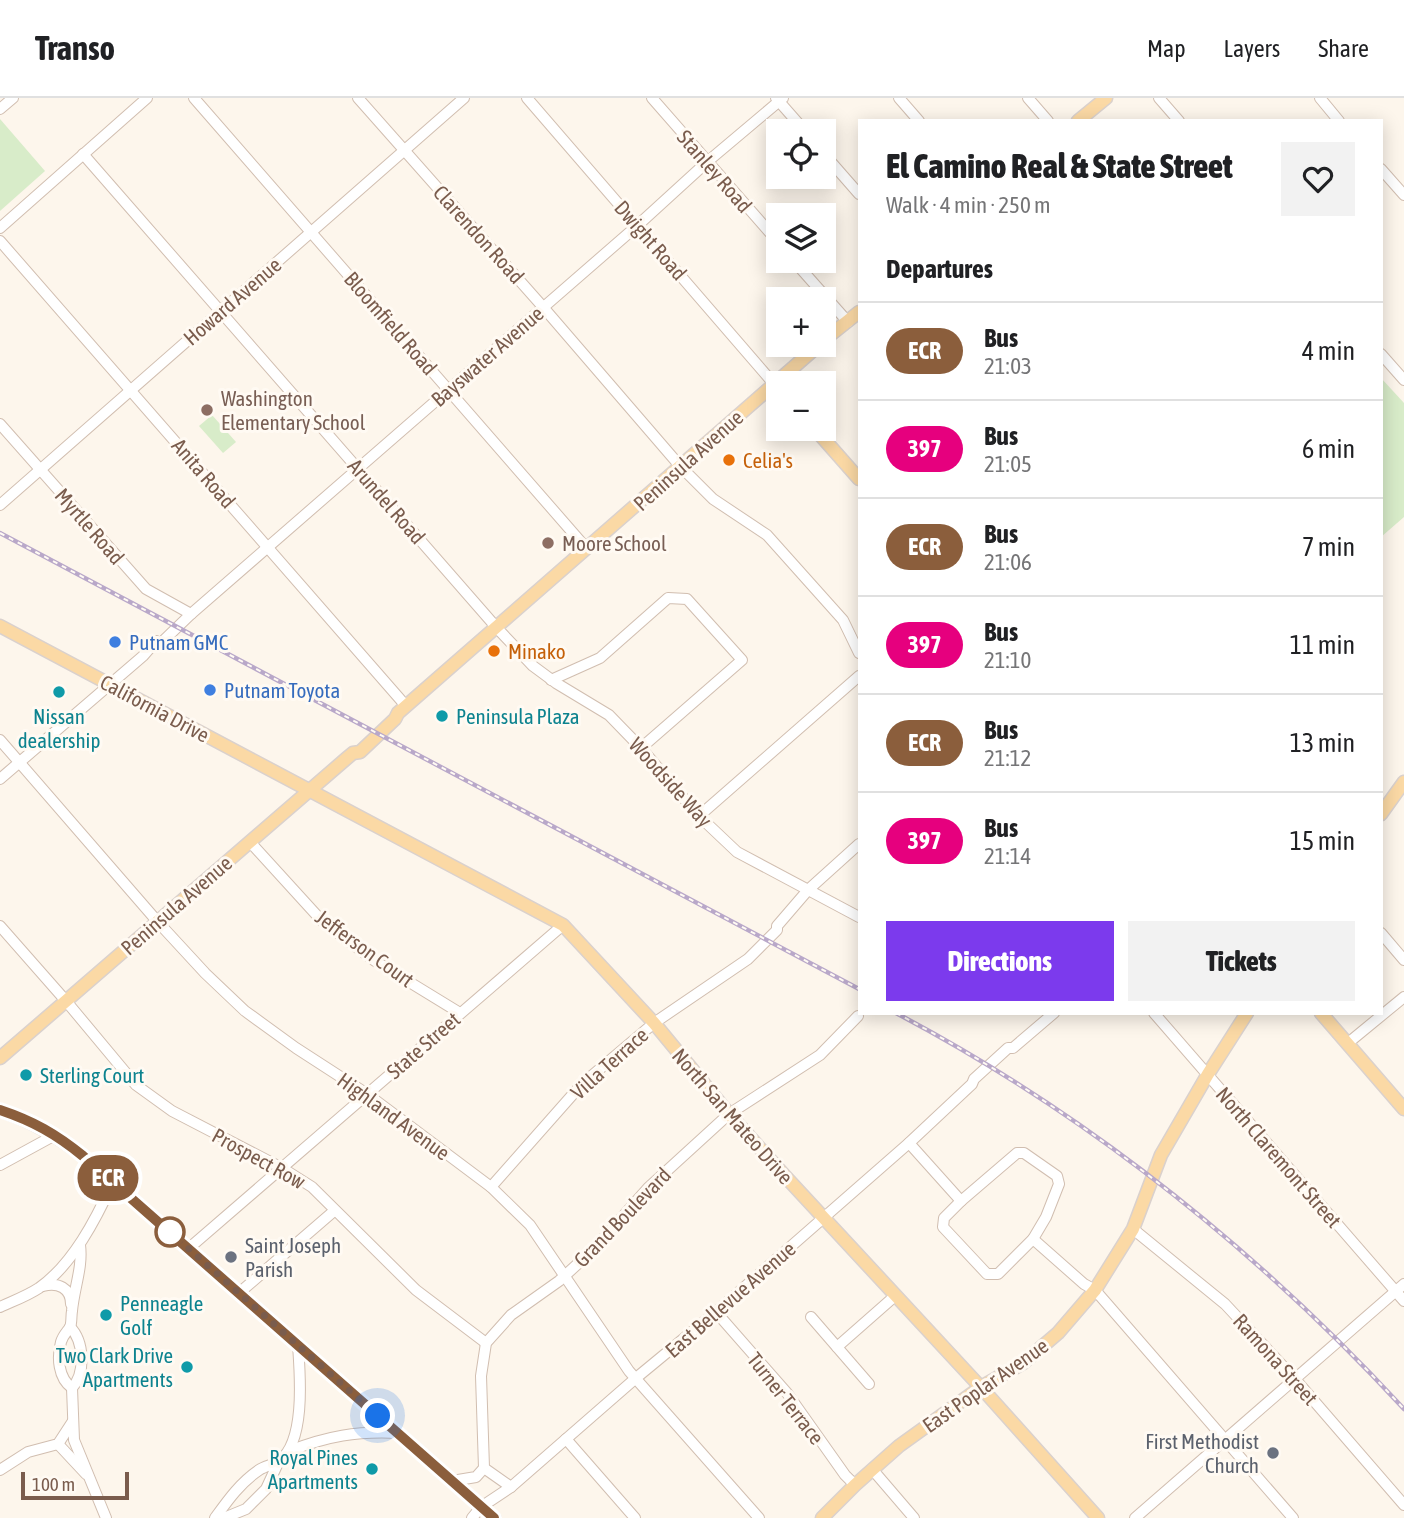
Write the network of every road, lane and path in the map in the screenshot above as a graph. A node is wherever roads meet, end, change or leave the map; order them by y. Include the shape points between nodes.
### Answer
1 (13, 98) edge
2 (147, 98) edge
3 (194, 98) edge
4 (358, 98) edge
5 (464, 98) edge
6 (527, 98) edge
7 (652, 98) edge
8 (899, 98) edge
9 (1028, 98) edge
10 (1106, 98) edge
11 (1160, 98) edge
12 (1320, 98) edge
13 (779, 99) edge
14 (0, 109) edge
15 (795, 119) edge
16 (917, 119) edge
17 (1046, 119) edge
18 (1080, 119) edge
19 (1177, 119) edge
20 (1337, 119) edge
21 (405, 151) junction
22 (83, 154) junction
23 (707, 162) junction
24 (836, 168) edge
25 (1383, 171) edge
26 (858, 193) edge
27 (1404, 195) edge
28 (638, 225) junction
29 (0, 228) edge
30 (766, 228) edge
31 (311, 232) junction
32 (0, 241) edge
33 (805, 273) edge
34 (543, 307) junction
35 (221, 311) junction
36 (858, 313) edge
37 (848, 322) junction
38 (836, 331) edge
39 (1383, 356) edge
40 (807, 357) edge
41 (792, 371) edge
42 (766, 373) edge
43 (1404, 380) edge
44 (449, 389) junction
45 (131, 390) junction
46 (766, 395) edge
47 (0, 424) edge
48 (826, 441) edge
49 (680, 466) junction
50 (358, 468) junction
51 (40, 470) junction
52 (858, 478) edge
53 (0, 505) edge
54 (268, 547) junction
55 (587, 549) junction
56 (191, 614) junction
57 (0, 626) edge
58 (496, 627) junction
59 (858, 651) edge
60 (858, 677) edge
61 (551, 680) junction
62 (111, 685) junction
63 (402, 709) junction
64 (0, 740) edge
65 (640, 748) junction
66 (19, 762) junction
67 (0, 779) edge
68 (1404, 782) edge
69 (309, 790) junction
70 (1383, 811) edge
71 (699, 816) junction
72 (250, 842) junction
73 (858, 845) edge
74 (808, 890) junction
75 (858, 916) edge
76 (157, 921) junction
77 (563, 925) junction
78 (0, 926) edge
79 (1383, 935) edge
80 (1404, 960) edge
81 (1404, 997) edge
82 (66, 1001) junction
83 (460, 1013) junction
84 (1383, 1014) edge
85 (1052, 1015) edge
86 (1156, 1015) edge
87 (1246, 1015) edge
88 (1323, 1015) edge
89 (1382, 1015) edge
90 (858, 1016) dead end
91 (654, 1023) junction
92 (1348, 1043) junction
93 (0, 1058) edge
94 (1208, 1074) junction
95 (368, 1094) junction
96 (1404, 1109) edge
97 (0, 1110) edge
98 (729, 1114) junction
99 (55, 1135) junction
100 (909, 1143) junction
101 (0, 1164) edge
102 (282, 1168) junction
103 (113, 1182) junction
104 (491, 1187) junction
105 (961, 1201) junction
106 (334, 1211) junction
107 (823, 1219) junction
108 (1133, 1229) junction
109 (1032, 1239) junction
110 (80, 1245) junction
111 (188, 1249) junction
112 (564, 1276) junction
113 (1404, 1284) edge
114 (42, 1286) junction
115 (1095, 1290) junction
116 (1395, 1291) junction
117 (239, 1293) junction
118 (895, 1296) junction
119 (1404, 1301) edge
120 (0, 1307) edge
121 (72, 1308) junction
122 (716, 1312) junction
123 (811, 1317) dead end
124 (70, 1326) junction
125 (486, 1343) junction
126 (298, 1345) junction
127 (837, 1347) junction
128 (636, 1378) junction
129 (1295, 1379) junction
130 (869, 1384) dead end
131 (981, 1387) junction
132 (72, 1388) junction
133 (73, 1420) junction
134 (398, 1433) junction
135 (566, 1439) junction
136 (1225, 1440) junction
137 (58, 1444) junction
138 (289, 1451) junction
139 (279, 1461) junction
140 (484, 1468) junction
141 (872, 1469) junction
142 (0, 1470) edge
143 (89, 1476) junction
144 (452, 1482) junction
145 (855, 1485) junction
146 (511, 1487) junction
147 (1404, 1505) edge
148 (481, 1507) junction
149 (106, 1518) edge
150 (215, 1518) edge
151 (224, 1518) edge
152 (472, 1518) edge
153 (494, 1518) edge
154 (635, 1518) edge
155 (759, 1518) edge
156 (822, 1518) edge
157 (914, 1518) edge
158 (1098, 1518) edge
159 (1135, 1518) edge
160 (1293, 1518) edge

1 - 14 street
2 - 22 street
3 - 31 street, Bloomfield Road
4 - 21 street, Clarendon Road
5 - 21 street, Howard Avenue
6 - 28 street, Dwight Road
7 - 23 street, Stanley Road
8 - 16 street
9 - 17 street
10 - 18 main road
11 - 19 street
12 - 20 street
13 - 15 street
13 - 23 street, Bayswater Avenue
21 - 31 street, Howard Avenue
21 - 34 street, Clarendon Road
22 - 29 street
22 - 35 street, Arundel Road
23 - 28 street, Bayswater Avenue
23 - 30 street, Stanley Road
24 - 26 street
25 - 27 street
28 - 34 street, Bayswater Avenue
28 - 42 street, Dwight Road
31 - 35 street, Howard Avenue
31 - 44 street, Bloomfield Road
32 - 45 street, Anita Road
33 - 37 street
34 - 44 street, Bayswater Avenue
34 - 49 street, Clarendon Road
35 - 45 street, Howard Avenue
35 - 50 street, Arundel Road
36 - 37 main road
37 - 38 main road
39 - 43 street
40 - 41 main road, Peninsula Avenue
44 - 50 street, Bayswater Avenue
44 - 55 street, Bloomfield Road
45 - 51 street, Howard Avenue
45 - 54 street, Anita Road
46 - 49 main road, Peninsula Avenue
47 - 51 street, Myrtle Road
48 - 52 main road
49 - 55 main road, Peninsula Avenue
49 - 59 street via 713,499 767,534 843,620
50 - 54 street, Bayswater Avenue
50 - 58 street, Arundel Road
51 - 53 street, Howard Avenue
51 - 56 street, Myrtle Road via 146,589
54 - 56 street, Bayswater Avenue
54 - 63 street, Anita Road
55 - 58 main road, Peninsula Avenue
56 - 62 street, Bayswater Avenue via 181,616
57 - 62 main road, California Drive
58 - 61 street, Woodside Way
58 - 63 main road, Peninsula Avenue
60 - 71 street
61 - 65 street, Woodside Way via 609,715
61 - 65 street via 600,658 668,598 687,599 742,660
62 - 66 street, Bayswater Avenue
62 - 69 main road, California Drive
63 - 69 main road, Peninsula Avenue via 390,714
64 - 66 street, Highland Avenue
65 - 71 street, Woodside Way
66 - 67 street, Bayswater Avenue
66 - 76 street, Highland Avenue
68 - 70 main road
69 - 72 main road, Peninsula Avenue
69 - 77 main road, North San Mateo Drive
71 - 74 street, Woodside Way via 737,852
72 - 76 main road, Peninsula Avenue
72 - 83 street, Jefferson Court via 322,921 375,961
73 - 74 street, Villa Terrace
74 - 75 street, Woodside Way
74 - 91 street, Villa Terrace via 746,959
76 - 82 main road, Peninsula Avenue
76 - 95 street, Highland Avenue via 245,1011
77 - 83 street, State Street
77 - 91 main road, North San Mateo Drive
78 - 82 street, Prospect Row
79 - 80 street
81 - 84 street
82 - 93 main road, Peninsula Avenue
82 - 102 street, Prospect Row via 136,1086 172,1111
83 - 95 street, State Street
85 - 100 street, East Bellevue Avenue via 974,1079
86 - 94 street, North Claremont Street
87 - 94 main road, East Poplar Avenue
88 - 92 main road
89 - 92 street
90 - 98 street, Grand Boulevard via 820,1055
91 - 98 main road, North San Mateo Drive
91 - 104 street, Villa Terrace via 582,1084
92 - 96 main road
94 - 108 main road, East Poplar Avenue via 1161,1155
94 - 116 street, North Claremont Street
95 - 102 street, State Street
95 - 104 street, Highland Avenue
97 - 99 main road
98 - 107 main road, North San Mateo Drive
98 - 112 street, Grand Boulevard via 648,1188
99 - 101 street
99 - 103 main road
100 - 105 street
100 - 107 street, East Bellevue Avenue
102 - 106 street, Prospect Row via 312,1187
102 - 111 street, State Street
103 - 110 street
103 - 111 main road
104 - 112 street, Highland Avenue via 530,1225
105 - 109 street via 944,1218 943,1227 987,1274 998,1274
105 - 109 street via 1017,1153 1024,1153 1057,1176 1059,1184
106 - 117 street
106 - 125 street, Prospect Row via 416,1290
107 - 118 main road, North San Mateo Drive
107 - 122 street, East Bellevue Avenue
108 - 115 main road, East Poplar Avenue
108 - 129 street, Ramona Street via 1225,1304
109 - 115 street
110 - 114 street
110 - 121 street
111 - 117 main road
112 - 125 street, Grand Boulevard via 511,1315
112 - 128 street, Highland Avenue
113 - 116 street
114 - 120 street
114 - 121 street via 62,1287 71,1297
115 - 131 main road, East Poplar Avenue via 1058,1333 1023,1363
115 - 136 street
116 - 119 street, North Claremont Street
116 - 129 street
117 - 126 main road
118 - 127 street
118 - 131 main road, North San Mateo Drive
121 - 124 street
122 - 128 street, East Bellevue Avenue
122 - 145 street, Turner Terrace via 787,1393
123 - 127 street
124 - 132 street via 77,1336 81,1361 80,1377
124 - 132 street via 61,1340 60,1365
125 - 140 street via 481,1376
126 - 134 main road
126 - 138 street via 299,1420
127 - 130 street
128 - 135 street, East Bellevue Avenue
128 - 155 street, Highland Avenue
129 - 136 street
129 - 147 street, Ramona Street
131 - 141 main road, East Poplar Avenue
131 - 158 main road, North San Mateo Drive
132 - 133 street
133 - 137 street
133 - 143 street via 74,1440
134 - 138 street via 332,1436
134 - 144 main road
135 - 146 street, East Bellevue Avenue
135 - 154 street
136 - 159 street
136 - 160 street
137 - 142 street via 28,1452
137 - 143 street
138 - 139 street
139 - 150 street via 251,1476
139 - 151 street via 266,1489 246,1509
140 - 144 street via 476,1478
140 - 146 street
141 - 145 main road, East Poplar Avenue
141 - 157 street
143 - 149 street
144 - 148 main road
145 - 156 main road, East Poplar Avenue
146 - 148 street, East Bellevue Avenue
148 - 152 street, East Bellevue Avenue
148 - 153 main road

